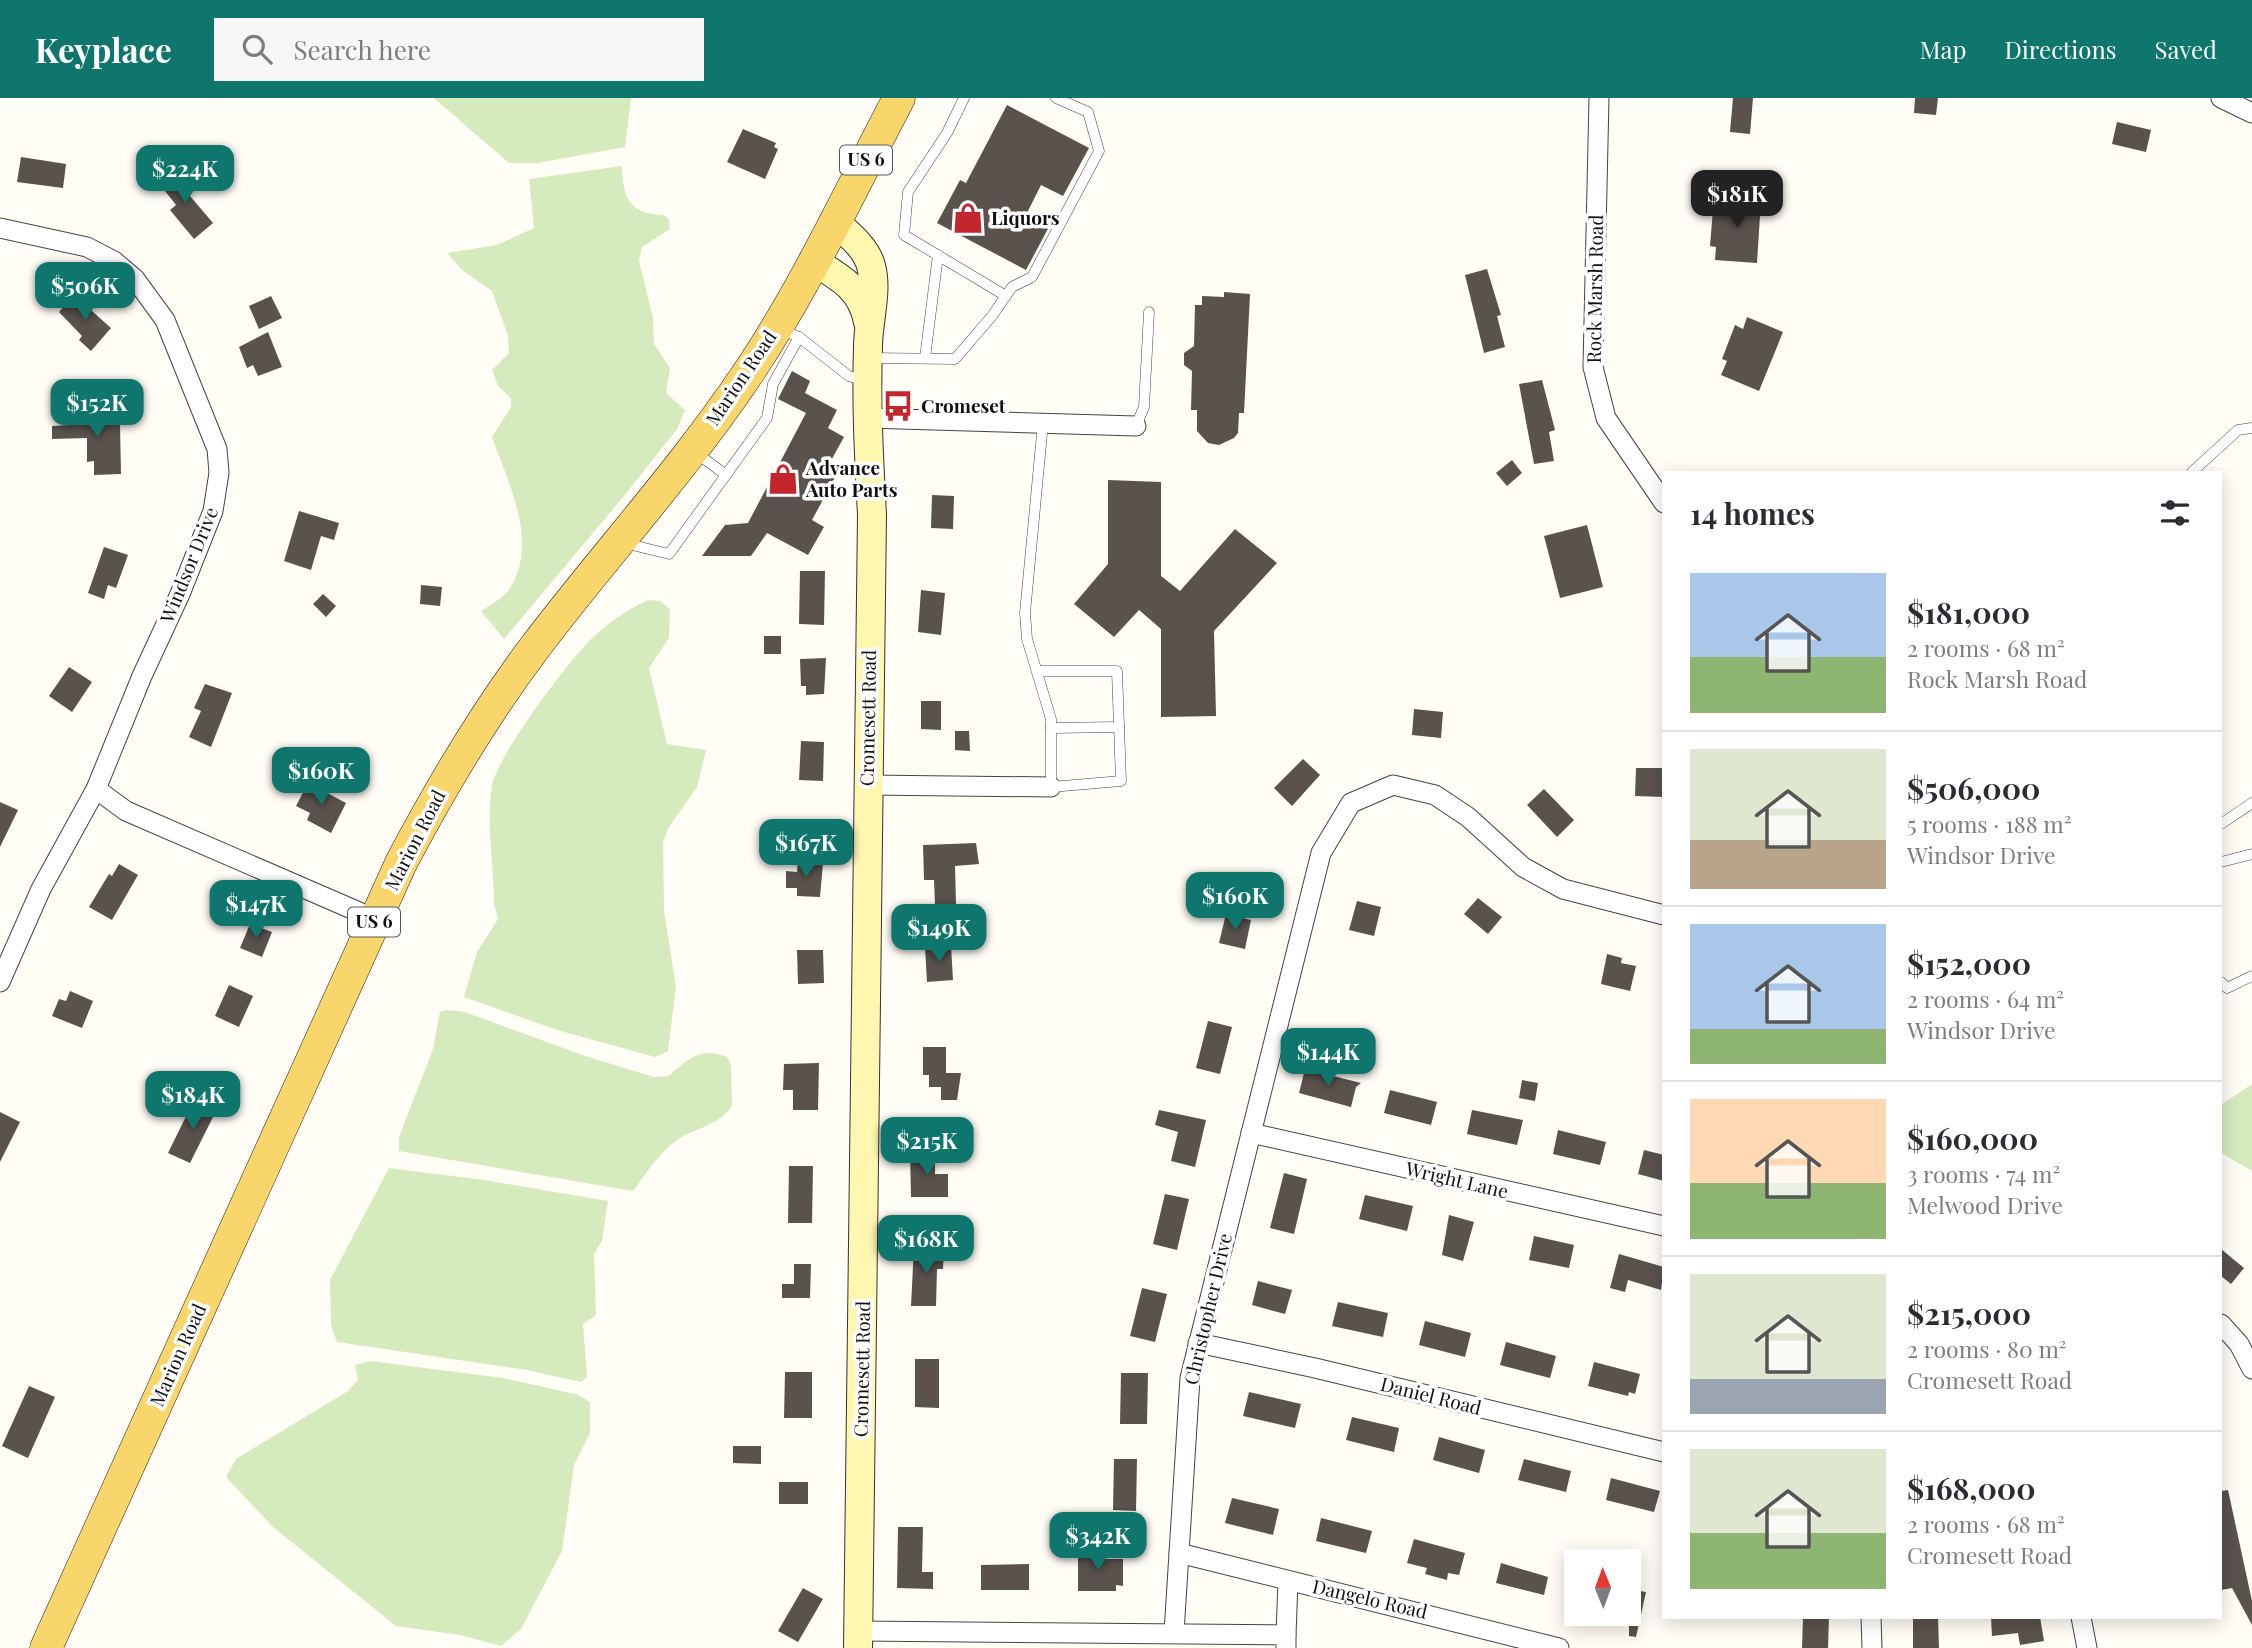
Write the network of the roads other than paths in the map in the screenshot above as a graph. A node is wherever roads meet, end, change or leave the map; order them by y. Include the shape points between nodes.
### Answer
1 (899, 98) edge
2 (964, 98) edge
3 (1056, 98) edge
4 (1599, 98) edge
5 (2221, 98) edge
6 (2252, 113) edge
7 (834, 221) junction
8 (0, 228) edge
9 (938, 255) junction
10 (813, 261) junction
11 (1006, 296) junction
12 (1149, 312) dead end
13 (868, 324) junction
14 (787, 332) junction
15 (925, 358) junction
16 (867, 370) junction
17 (866, 418) junction
18 (1043, 423) junction
19 (1136, 426) joint
20 (2252, 428) edge
21 (692, 449) junction
22 (2193, 471) edge
23 (726, 475) junction
24 (1662, 500) edge
25 (620, 542) junction
26 (1038, 671) junction
27 (1119, 727) junction
28 (1051, 728) junction
29 (867, 785) junction
30 (1051, 787) junction
31 (96, 789) junction
32 (2252, 803) edge
33 (2222, 823) edge
34 (2252, 854) edge
35 (2222, 862) edge
36 (1662, 914) edge
37 (375, 919) junction
38 (2252, 976) edge
39 (0, 982) edge
40 (2222, 983) edge
41 (1251, 1133) junction
42 (1662, 1226) edge
43 (2222, 1325) edge
44 (1198, 1343) junction
45 (2252, 1369) edge
46 (1662, 1452) edge
47 (1179, 1553) junction
48 (1288, 1581) junction
49 (1871, 1619) edge
50 (2081, 1619) edge
51 (1174, 1633) junction
52 (858, 1640) edge
53 (1071, 1640) edge
54 (1286, 1642) edge
55 (46, 1648) edge
56 (1559, 1648) edge
57 (1871, 1648) edge
58 (2087, 1648) edge

1 - 7 main road, Marion Road / US 6
2 - 9 lane via 908,192 904,235
3 - 11 lane via 1088,112 1099,151 1032,277 1012,287
4 - 24 street, Rock Marsh Road via 1592,367 1606,418
5 - 6 street
7 - 10 main road, Marion Road / US 6
7 - 13 street, Cromesett Road via 859,245 870,264 874,282
8 - 31 street, Windsor Drive via 87,247 135,279 165,320 218,452 218,492 202,540
9 - 11 lane
9 - 15 lane
10 - 13 street via 843,278 860,296
10 - 14 main road, Marion Road / US 6
11 - 15 lane via 954,359
12 - 19 lane via 1144,407
13 - 16 street, Cromesett Road
14 - 16 lane via 849,376
14 - 21 main road, Marion Road / US 6 via 747,375
14 - 23 lane via 767,418
15 - 16 lane
16 - 17 street, Cromesett Road
17 - 18 street
17 - 29 street, Cromesett Road via 872,515
18 - 19 street
18 - 26 lane via 1025,613 1027,639
20 - 22 lane via 2238,430
21 - 23 lane
21 - 25 main road, Marion Road / US 6
23 - 25 lane via 668,554
25 - 37 main road, Marion Road / US 6 via 478,726 433,802
26 - 27 lane via 1117,671
26 - 28 lane via 1048,699
27 - 28 lane
27 - 30 lane via 1121,781
28 - 30 lane
29 - 30 street
29 - 52 street, Cromesett Road
31 - 37 street via 126,811
31 - 39 street, Windsor Drive via 41,888
32 - 33 lane
34 - 35 lane
36 - 41 street, Christopher Drive via 1563,889 1523,867 1468,817 1435,795 1393,785 1350,803 1321,853
37 - 55 main road, Marion Road / US 6
38 - 40 lane via 2227,988
41 - 42 street, Wright Lane
41 - 44 street, Christopher Drive
43 - 45 street
44 - 46 street, Daniel Road
44 - 47 street, Christopher Drive via 1189,1378
47 - 48 street, Dangelo Road
47 - 51 street, Christopher Drive
48 - 54 street
48 - 56 street, Dangelo Road
49 - 57 street
50 - 58 street
51 - 53 street
51 - 54 street
52 - 53 street

